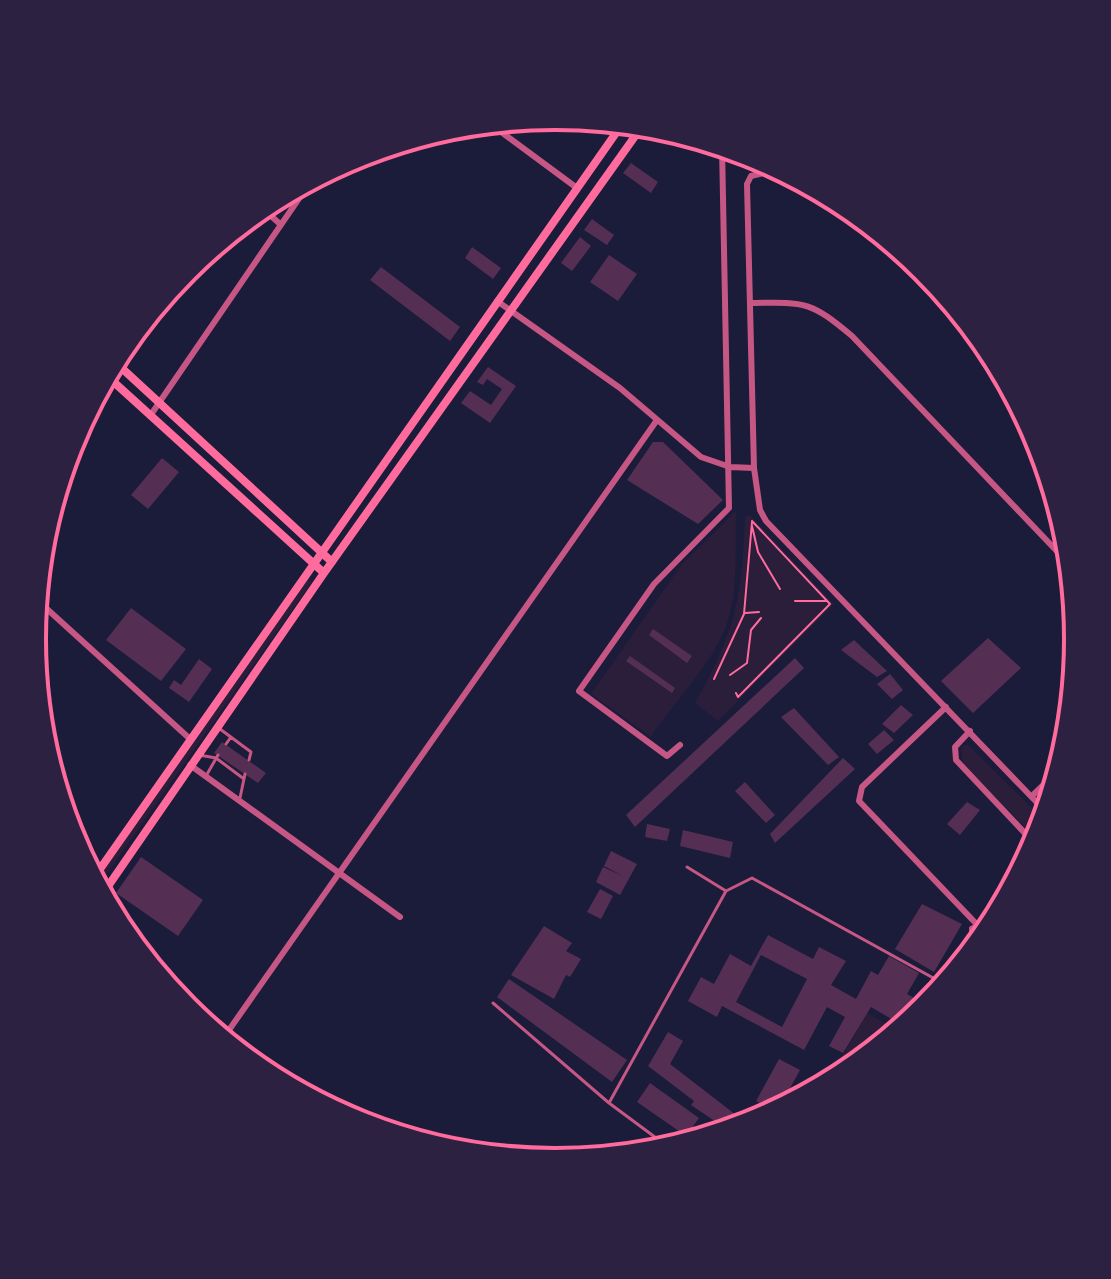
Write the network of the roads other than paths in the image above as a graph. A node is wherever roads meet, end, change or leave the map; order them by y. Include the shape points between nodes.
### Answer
1 (502, 133) edge
2 (616, 133) edge
3 (635, 136) edge
4 (722, 158) edge
5 (758, 173) edge
6 (577, 188) junction
7 (297, 201) edge
8 (271, 216) edge
9 (280, 224) junction
10 (497, 301) junction
11 (751, 303) junction
12 (510, 311) junction
13 (123, 370) edge
14 (115, 383) edge
15 (159, 403) junction
16 (150, 416) junction
17 (657, 420) junction
18 (730, 467) junction
19 (754, 468) junction
20 (1057, 551) edge
21 (320, 552) junction
22 (332, 562) junction
23 (312, 563) junction
24 (324, 573) junction
25 (47, 609) edge
26 (946, 707) junction
27 (217, 727) junction
28 (970, 731) junction
29 (231, 737) junction
30 (189, 738) junction
31 (226, 744) dead end
32 (680, 745) dead end
33 (197, 755) junction
34 (217, 757) junction
35 (249, 760) dead end
36 (190, 765) junction
37 (206, 776) junction
38 (1044, 785) edge
39 (1032, 796) junction
40 (240, 800) junction
41 (1038, 803) edge
42 (1026, 834) edge
43 (687, 867) dead end
44 (101, 868) edge
45 (341, 872) junction
46 (109, 885) edge
47 (726, 891) junction
48 (400, 917) dead end
49 (977, 925) joint
50 (971, 934) edge
51 (935, 979) edge
52 (493, 1003) dead end
53 (229, 1030) edge
54 (609, 1103) junction
55 (657, 1139) edge

1 - 6 street
2 - 6 main road
3 - 12 main road
4 - 18 street
5 - 11 street via 747,184
6 - 10 main road
7 - 9 street
8 - 9 street
9 - 15 street
10 - 12 street
10 - 21 main road
11 - 19 street
11 - 20 street via 793,302 821,310
12 - 17 street
12 - 22 main road
13 - 15 main road
14 - 16 main road
15 - 16 street
15 - 21 main road
16 - 23 main road
17 - 18 street via 701,457
17 - 45 street
18 - 19 street
18 - 32 street via 726,513 654,584 579,691 667,756
19 - 26 street via 766,521
21 - 22 main road
21 - 23 main road
22 - 24 main road
23 - 24 main road
23 - 30 main road
24 - 27 main road
25 - 30 street
26 - 28 street
26 - 49 street via 858,794
27 - 29 lane
27 - 33 main road
28 - 39 street
28 - 42 street via 955,747 956,760
29 - 31 lane
29 - 35 lane via 251,752
30 - 44 main road
33 - 34 lane
33 - 36 main road
34 - 37 lane
34 - 40 lane via 245,777
36 - 37 street
36 - 46 main road
37 - 40 street
38 - 39 street
39 - 41 street
40 - 45 street
43 - 47 lane
45 - 48 street
45 - 53 street
47 - 51 lane via 752,878
47 - 54 lane
49 - 50 street
52 - 54 lane
54 - 55 lane

